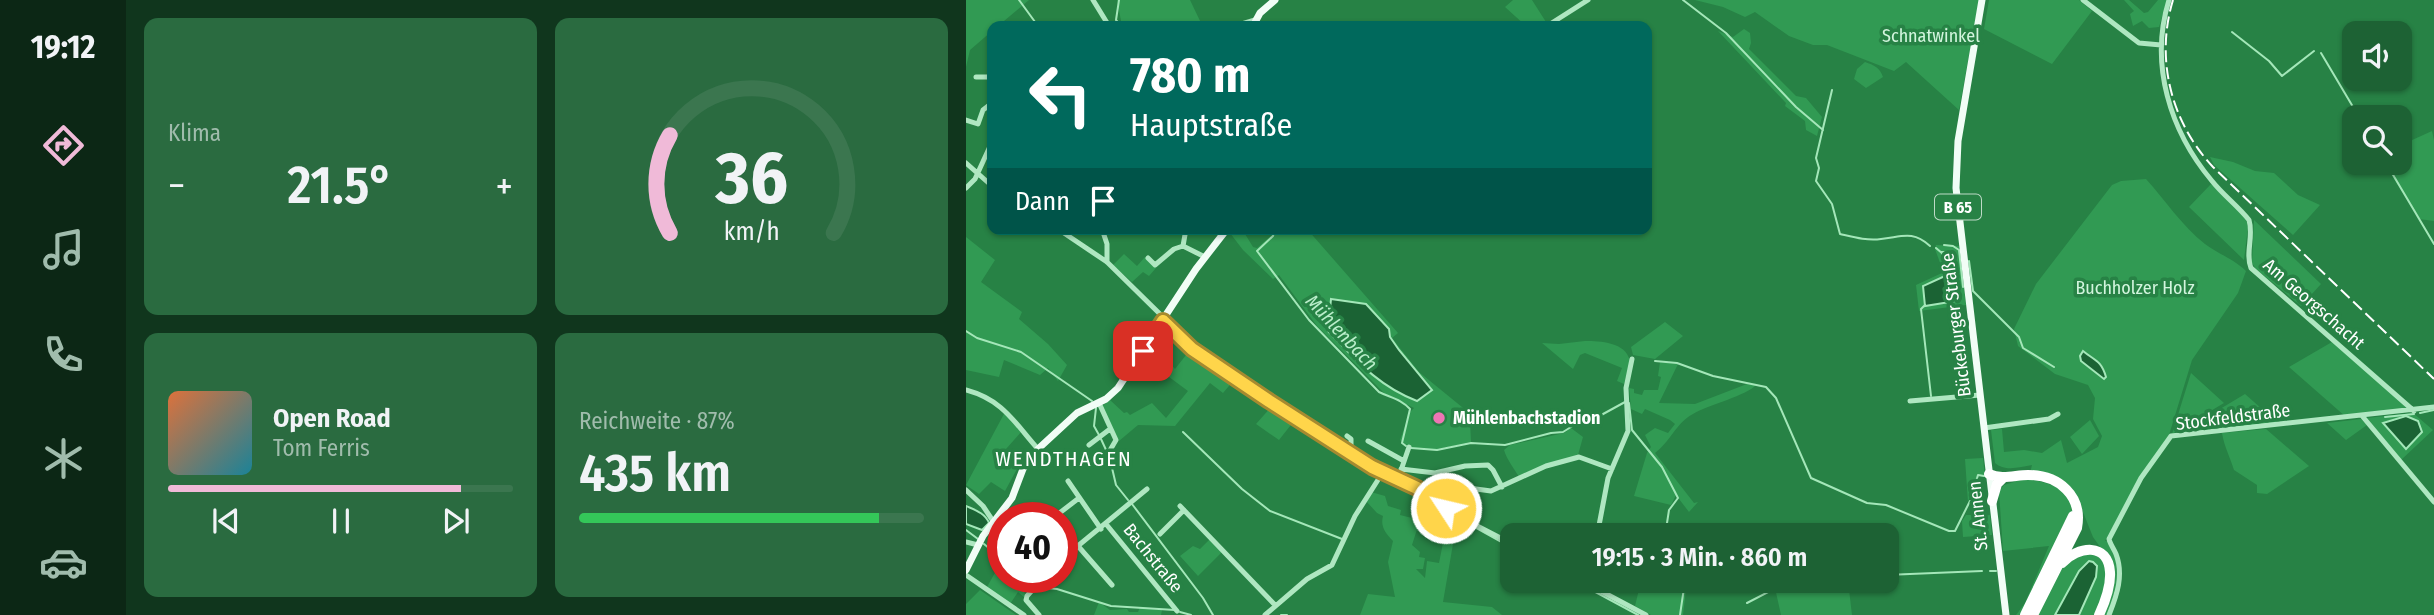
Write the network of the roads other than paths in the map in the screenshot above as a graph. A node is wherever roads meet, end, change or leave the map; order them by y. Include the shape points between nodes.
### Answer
1 (1093, 0) edge
2 (1275, 0) edge
3 (1588, 0) edge
4 (1982, 0) edge
5 (2083, 0) edge
6 (2169, 0) edge
7 (1106, 21) edge
8 (1256, 21) edge
9 (1555, 21) edge
10 (2161, 45) junction
11 (976, 77) dead end
12 (987, 77) edge
13 (987, 107) edge
14 (966, 120) edge
15 (987, 153) edge
16 (966, 163) edge
17 (977, 174) junction
18 (987, 182) edge
19 (966, 188) edge
20 (1067, 235) edge
21 (1104, 235) edge
22 (1185, 235) edge
23 (1222, 235) edge
24 (1184, 246) junction
25 (1205, 257) junction
26 (1148, 258) dead end
27 (1107, 262) junction
28 (1164, 320) junction
29 (1632, 359) dead end
30 (966, 390) edge
31 (1980, 395) junction
32 (1910, 401) dead end
33 (1099, 403) junction
34 (2434, 407) edge
35 (2414, 411) junction
36 (1983, 414) joint
37 (2057, 415) dead end
38 (2363, 417) junction
39 (1984, 428) junction
40 (1110, 429) junction
41 (1347, 436) dead end
42 (1368, 442) dead end
43 (1089, 445) dead end
44 (1409, 447) dead end
45 (1038, 449) junction
46 (1348, 452) junction
47 (1099, 459) dead end
48 (1404, 461) junction
49 (1612, 468) junction
50 (1401, 469) junction
51 (1383, 472) junction
52 (1989, 474) junction
53 (2005, 477) junction
54 (1398, 479) junction
55 (1068, 481) dead end
56 (1502, 487) junction
57 (1147, 489) dead end
58 (966, 490) edge
59 (1079, 498) junction
60 (1992, 501) junction
61 (2076, 501) junction
62 (1009, 502) edge
63 (1074, 502) edge
64 (2434, 502) edge
65 (1443, 506) junction
66 (987, 512) edge
67 (1599, 523) edge
68 (1103, 526) junction
69 (987, 531) edge
70 (1160, 534) dead end
71 (1500, 537) edge
72 (966, 541) edge
73 (978, 545) junction
74 (1078, 547) joint
75 (966, 572) edge
76 (2050, 581) junction
77 (1112, 585) dead end
78 (1030, 593) edge
79 (1606, 593) edge
80 (1275, 605) junction
81 (1177, 611) dead end
82 (1024, 615) edge
83 (1039, 615) edge
84 (1265, 615) edge
85 (1646, 615) edge
86 (2006, 615) edge
87 (2025, 615) edge
88 (2033, 615) edge
89 (2099, 615) edge
90 (2109, 615) edge

1 - 7 street
2 - 8 main road
3 - 9 street
4 - 31 main road, Bückeburger Straße / B 65 via 1956,154
5 - 10 street via 2139,43
6 - 10 street, Am Georgschacht
10 - 35 street, Am Georgschacht via 2162,76 2171,110 2212,182 2249,220 2251,268
11 - 12 street
13 - 14 street via 978,124
15 - 17 street
16 - 17 street
17 - 18 street
17 - 19 street
20 - 27 street
21 - 27 street
22 - 24 street
23 - 25 main road
24 - 25 street
24 - 26 street via 1155,265
25 - 28 main road
27 - 28 street
28 - 33 main road via 1118,388
28 - 46 street via 1192,349
29 - 49 street via 1626,388 1628,431
30 - 45 street via 1012,415
31 - 32 street
31 - 36 main road, Bückeburger Straße / B 65
33 - 40 street
33 - 45 main road via 1077,413
34 - 35 street
35 - 38 street, Stockfeldstraße
36 - 39 main road, St. Annen / B 65
37 - 39 street
38 - 64 street
38 - 90 street, Stockfeldstraße via 2171,436 2141,478 2109,539 2120,574
39 - 52 main road, St. Annen / B 65
40 - 43 street
40 - 47 street via 1116,440
41 - 46 street via 1352,447
42 - 48 street
44 - 48 street
45 - 62 main road via 1023,468
46 - 51 street
48 - 50 street
49 - 56 street via 1578,457
49 - 67 street
50 - 54 street
50 - 56 street via 1435,473 1488,465
51 - 54 street
51 - 80 street via 1332,565
52 - 53 highway
52 - 60 main road, St. Annen
53 - 60 highway via 1997,484
53 - 61 highway via 2045,477 2067,489
54 - 65 street
55 - 59 street, Bachstraße
56 - 65 street via 1486,492 1461,487
57 - 68 street
58 - 66 street
59 - 63 street
59 - 68 street, Bachstraße
60 - 86 main road, St. Annen
61 - 76 highway via 2077,528
61 - 87 highway via 2071,523
65 - 71 street
68 - 74 street
68 - 81 street, Bachstraße
69 - 73 main road
70 - 80 street via 1182,508
72 - 73 street
73 - 75 main road
74 - 77 street
75 - 82 street
76 - 88 highway
76 - 89 highway via 2062,562 2077,551 2102,554 2110,574
78 - 83 street via 1027,600
79 - 85 street
80 - 84 street

